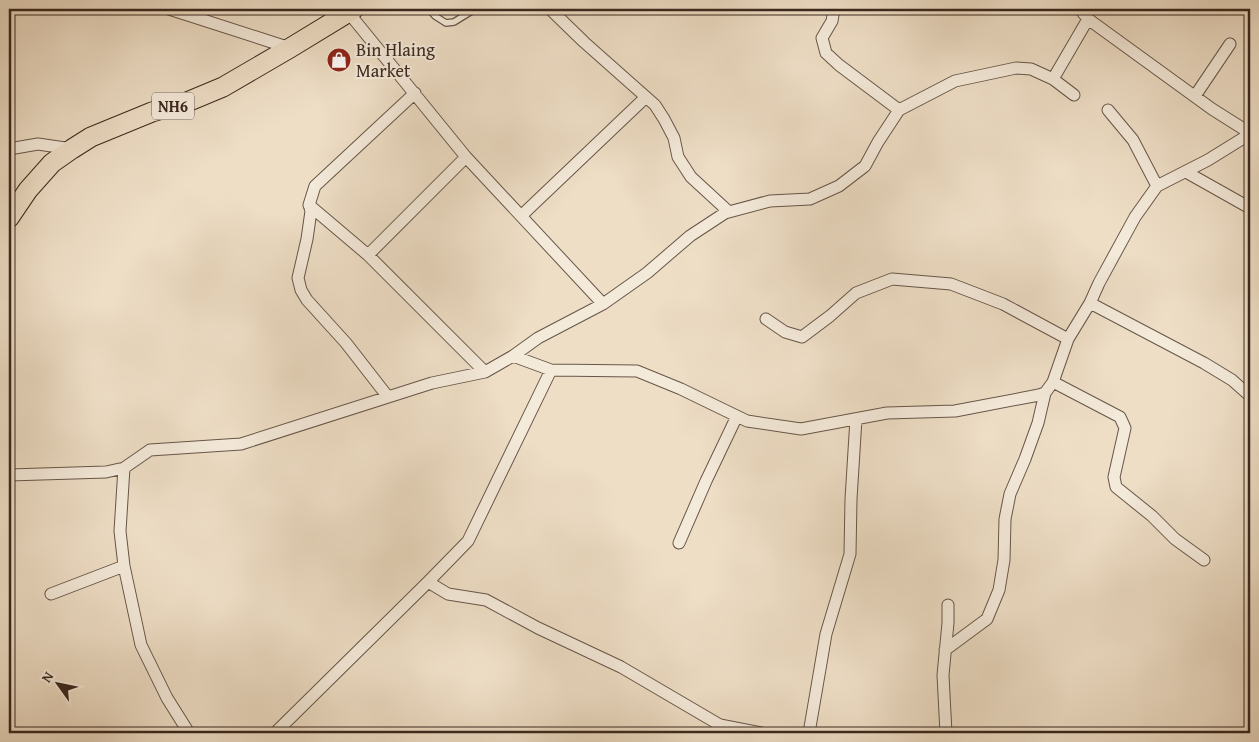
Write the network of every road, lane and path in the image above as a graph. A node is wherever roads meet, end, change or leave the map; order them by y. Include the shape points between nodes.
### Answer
1 (429, 9) edge
2 (475, 9) edge
3 (550, 9) edge
4 (834, 9) edge
5 (1080, 9) edge
6 (176, 10) edge
7 (351, 10) edge
8 (1088, 19) junction
9 (1230, 44) dead end
10 (290, 48) junction
11 (1053, 79) junction
12 (415, 93) junction
13 (1074, 95) dead end
14 (1194, 96) junction
15 (646, 97) junction
16 (899, 110) junction
17 (1108, 110) dead end
18 (1250, 134) edge
19 (9, 149) edge
20 (72, 149) junction
21 (466, 157) junction
22 (1186, 172) junction
23 (1157, 186) junction
24 (309, 205) junction
25 (1250, 208) edge
26 (729, 212) junction
27 (521, 216) junction
28 (9, 218) edge
29 (368, 256) junction
30 (1090, 303) junction
31 (603, 304) junction
32 (766, 319) dead end
33 (1068, 339) junction
34 (513, 356) junction
35 (551, 370) junction
36 (484, 372) junction
37 (1053, 382) junction
38 (1045, 393) junction
39 (1250, 396) edge
40 (388, 397) junction
41 (737, 416) junction
42 (856, 418) junction
43 (124, 468) junction
44 (9, 476) edge
45 (679, 542) dead end
46 (1204, 560) dead end
47 (124, 566) junction
48 (428, 582) junction
49 (51, 594) dead end
50 (948, 605) dead end
51 (945, 650) junction
52 (719, 729) edge
53 (189, 733) edge
54 (275, 733) edge
55 (761, 733) edge
56 (809, 733) edge
57 (946, 733) edge

1 - 2 lane via 446,24
3 - 15 street
4 - 16 street via 832,21 822,38 826,53
5 - 8 street
6 - 10 street
7 - 10 highway, NH6
7 - 12 street
8 - 11 street
8 - 14 street
9 - 14 street
10 - 20 highway, NH6 via 223,87 91,137
11 - 13 street
11 - 16 street via 1031,69 1016,68 955,81
12 - 21 street
12 - 24 street via 315,186
14 - 18 street
15 - 26 street via 664,119 674,138 678,157 691,177
15 - 27 street
16 - 26 street via 865,166 839,186 810,199 770,201
17 - 23 street via 1133,140
18 - 22 street
19 - 20 street via 38,144
20 - 28 highway, NH6 via 52,163
21 - 27 street
21 - 29 street
22 - 23 street
22 - 25 street
23 - 30 street via 1135,217
24 - 29 street
24 - 40 street via 308,229 298,278 302,290
26 - 31 street via 690,236
27 - 31 street
29 - 36 street
30 - 33 street
30 - 39 street via 1204,363 1232,380
31 - 34 street via 538,338
32 - 33 street via 785,332 802,337 856,293 892,279 951,284 1003,304
33 - 37 street
34 - 35 street
34 - 36 street
35 - 41 street via 637,372
35 - 48 street via 468,541
36 - 40 street
37 - 38 street
37 - 46 street via 1120,417 1124,428 1114,476 1116,487
38 - 42 street via 955,411 887,413
38 - 51 street via 1032,441 1010,494 999,590 987,619
40 - 43 street via 241,444 150,450
41 - 42 street via 748,421 801,429
41 - 45 street
42 - 56 street via 850,554 826,634
43 - 44 street via 106,472
43 - 47 street via 120,531
47 - 49 street
47 - 53 street via 141,645 167,698
48 - 52 street via 448,594 486,600 621,666
48 - 54 street
50 - 51 street
51 - 57 street via 942,675
52 - 55 street

